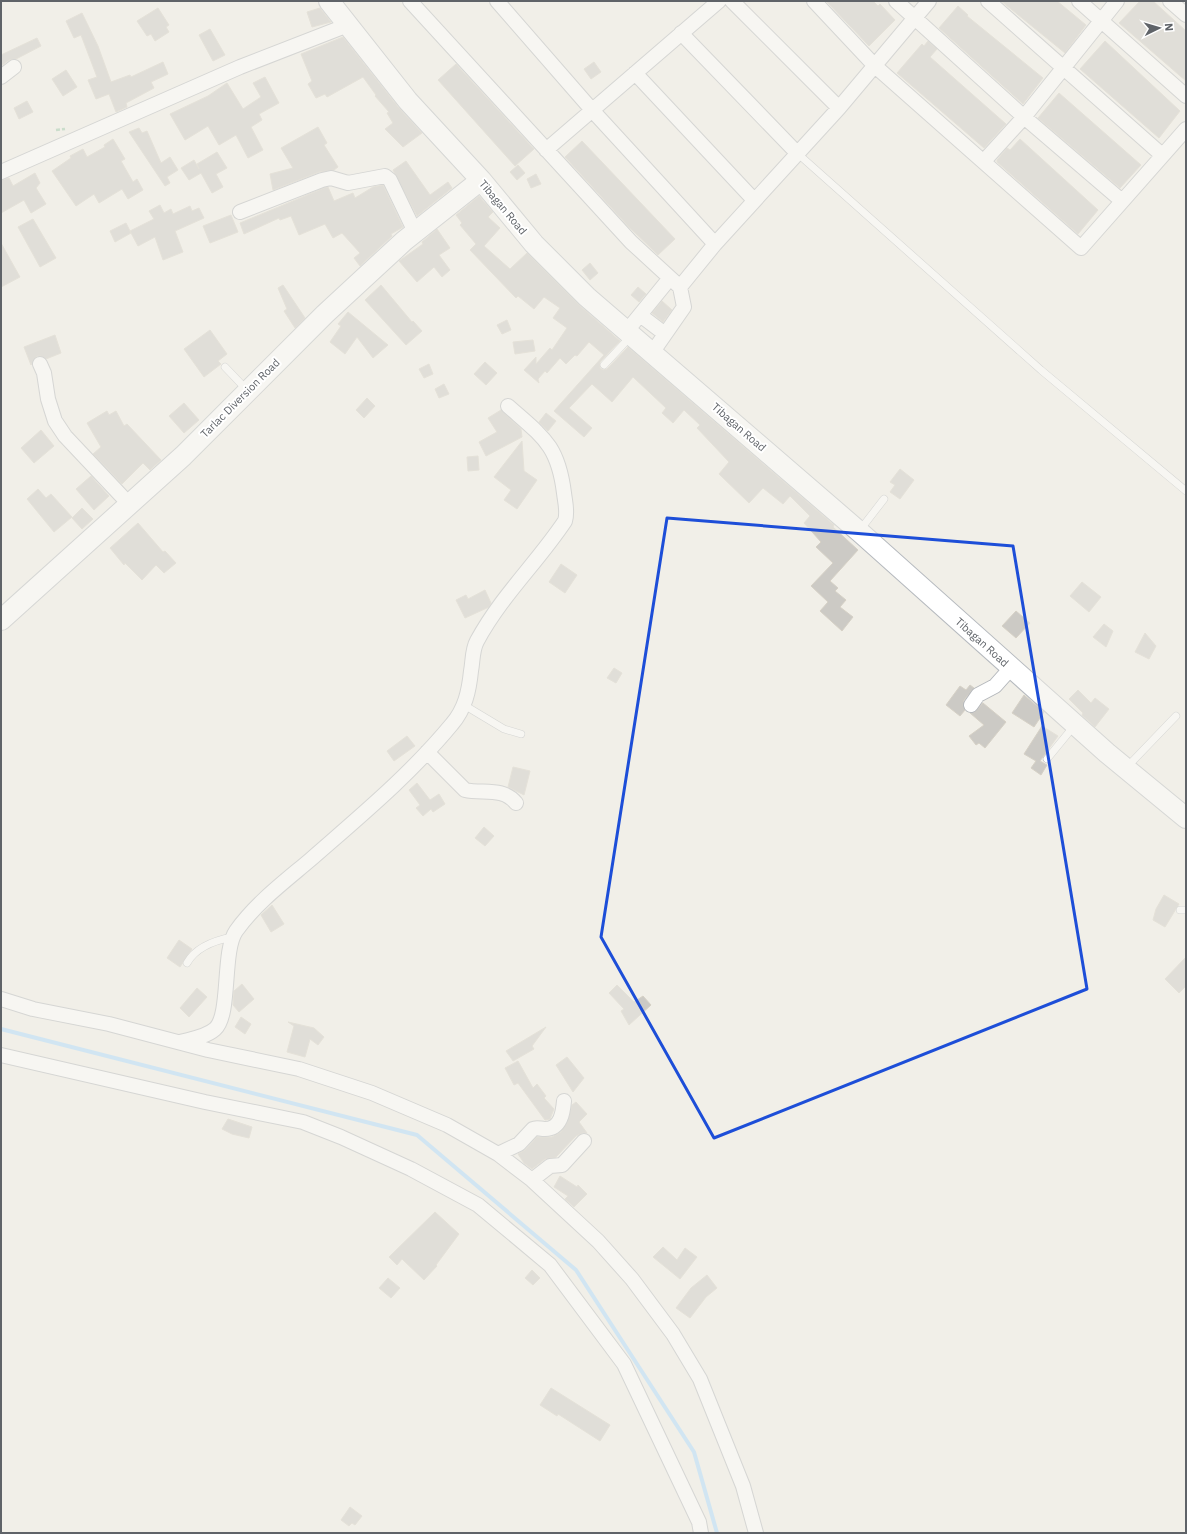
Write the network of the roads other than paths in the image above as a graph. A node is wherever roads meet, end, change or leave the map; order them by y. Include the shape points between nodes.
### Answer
1 (329, 1) edge
2 (410, 1) edge
3 (496, 1) edge
4 (719, 1) edge
5 (732, 1) edge
6 (814, 1) edge
7 (896, 1) edge
8 (929, 1) edge
9 (988, 1) edge
10 (1080, 1) edge
11 (1117, 1) edge
12 (1170, 1) edge
13 (1186, 15) edge
14 (913, 18) junction
15 (1100, 20) junction
16 (348, 25) junction
17 (681, 33) junction
18 (875, 66) junction
19 (14, 67) dead end
20 (1064, 68) junction
21 (635, 73) junction
22 (1, 78) edge
23 (1186, 96) edge
24 (839, 108) junction
25 (592, 110) junction
26 (1024, 117) junction
27 (1186, 129) edge
28 (546, 150) junction
29 (797, 153) junction
30 (1162, 155) junction
31 (984, 161) junction
32 (1, 172) edge
33 (481, 180) junction
34 (754, 200) junction
35 (1122, 201) junction
36 (240, 212) dead end
37 (415, 232) junction
38 (714, 244) junction
39 (675, 282) junction
40 (640, 315) junction
41 (629, 334) junction
42 (665, 334) junction
43 (652, 353) junction
44 (40, 364) dead end
45 (604, 365) dead end
46 (225, 367) dead end
47 (247, 390) junction
48 (508, 406) dead end
49 (1186, 491) edge
50 (884, 499) dead end
51 (130, 505) junction
52 (859, 531) junction
53 (1, 620) edge
54 (1011, 668) junction
55 (464, 705) junction
56 (971, 705) dead end
57 (1176, 716) dead end
58 (1076, 724) junction
59 (521, 734) dead end
60 (427, 752) junction
61 (1047, 759) dead end
62 (1126, 769) junction
63 (516, 802) dead end
64 (1186, 818) edge
65 (233, 937) junction
66 (187, 963) dead end
67 (1, 999) edge
68 (180, 1042) junction
69 (1, 1055) edge
70 (564, 1101) dead end
71 (584, 1141) dead end
72 (498, 1154) junction
73 (532, 1180) junction
74 (701, 1533) edge
75 (756, 1533) edge

1 - 16 main road, Tibagan Road
2 - 28 street
3 - 25 street
4 - 17 street
5 - 24 street
6 - 18 street
7 - 14 street
8 - 14 street
9 - 20 street
10 - 15 street
11 - 15 street
12 - 13 street
14 - 18 street
14 - 26 street
15 - 20 street
15 - 23 street
16 - 32 street via 240,67
16 - 33 main road, Tibagan Road via 408,101
17 - 21 street
17 - 29 street
18 - 24 street
18 - 31 street
19 - 22 street
20 - 26 street
20 - 30 street
21 - 25 street
21 - 34 street
24 - 29 street
25 - 28 street
25 - 38 street
26 - 31 street
26 - 35 street
27 - 30 street
28 - 39 street via 631,242
29 - 34 street
29 - 49 lane via 1041,370
30 - 35 street
31 - 35 street via 1081,248
33 - 37 main road, Tarlac Diversion Road
33 - 41 main road, Tibagan Road via 534,244 587,297
34 - 38 street
36 - 37 street via 322,180 331,178 348,183 385,176 390,180
37 - 47 main road, Tarlac Diversion Road
38 - 39 street
39 - 40 street
39 - 42 street via 684,307
40 - 41 street
40 - 42 street
41 - 43 main road, Tibagan Road
41 - 45 lane
42 - 43 street
43 - 52 main road, Tibagan Road
44 - 51 street via 48,399 65,436
46 - 47 lane
47 - 51 main road, Tarlac Diversion Road via 183,456
48 - 55 street via 547,442 559,462 567,517 497,607 476,643
50 - 52 lane
51 - 53 main road, Tarlac Diversion Road
52 - 54 main road, Tibagan Road
54 - 56 street via 995,686 978,695
54 - 58 main road, Tibagan Road
55 - 59 lane via 504,729
55 - 60 street via 453,723
57 - 62 lane
58 - 61 lane
58 - 62 main road, Tibagan Road
60 - 63 street via 465,790 501,792
60 - 65 street via 362,814 257,906
62 - 64 main road, Tibagan Road
65 - 66 lane via 199,950
65 - 68 street via 218,1026 202,1036
67 - 68 street via 33,1009 109,1024
68 - 72 street via 299,1069 372,1093 447,1125
69 - 74 street via 303,1122 411,1169 478,1206 550,1265 624,1364 699,1522
70 - 72 street via 563,1115 555,1126 533,1129 519,1144
71 - 73 street via 562,1165 550,1166
72 - 73 street
73 - 75 street via 598,1240 632,1279 673,1334 700,1379 743,1486

